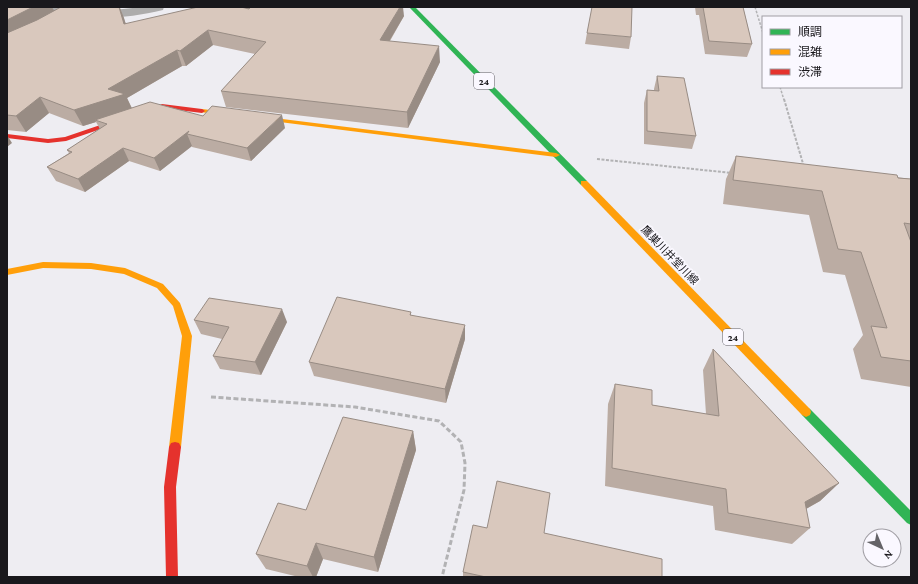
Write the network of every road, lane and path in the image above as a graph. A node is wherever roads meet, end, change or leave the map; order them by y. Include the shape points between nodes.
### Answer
1 (49, 7) edge
2 (158, 7) edge
3 (412, 7) edge
4 (755, 7) edge
5 (72, 12) junction
6 (59, 20) edge
7 (762, 30) edge
8 (780, 88) edge
9 (7, 136) edge
10 (556, 155) junction
11 (596, 159) dead end
12 (737, 173) edge
13 (806, 173) edge
14 (7, 272) edge
15 (180, 395) junction
16 (911, 519) edge
17 (172, 577) edge
18 (442, 577) edge

1 - 5 street
2 - 5 street via 119,15
3 - 10 street, 鷹巣川井堂川線 / 24
4 - 7 path
5 - 6 street
8 - 13 path
9 - 10 street via 48,141 66,139 162,106
10 - 16 street, 鷹巣川井堂川線 / 24
11 - 12 path
14 - 15 street via 43,265 91,266 125,271 160,286 177,305 187,336
15 - 17 street via 170,486
15 - 18 path via 355,407 439,421 462,442 466,463 464,490

